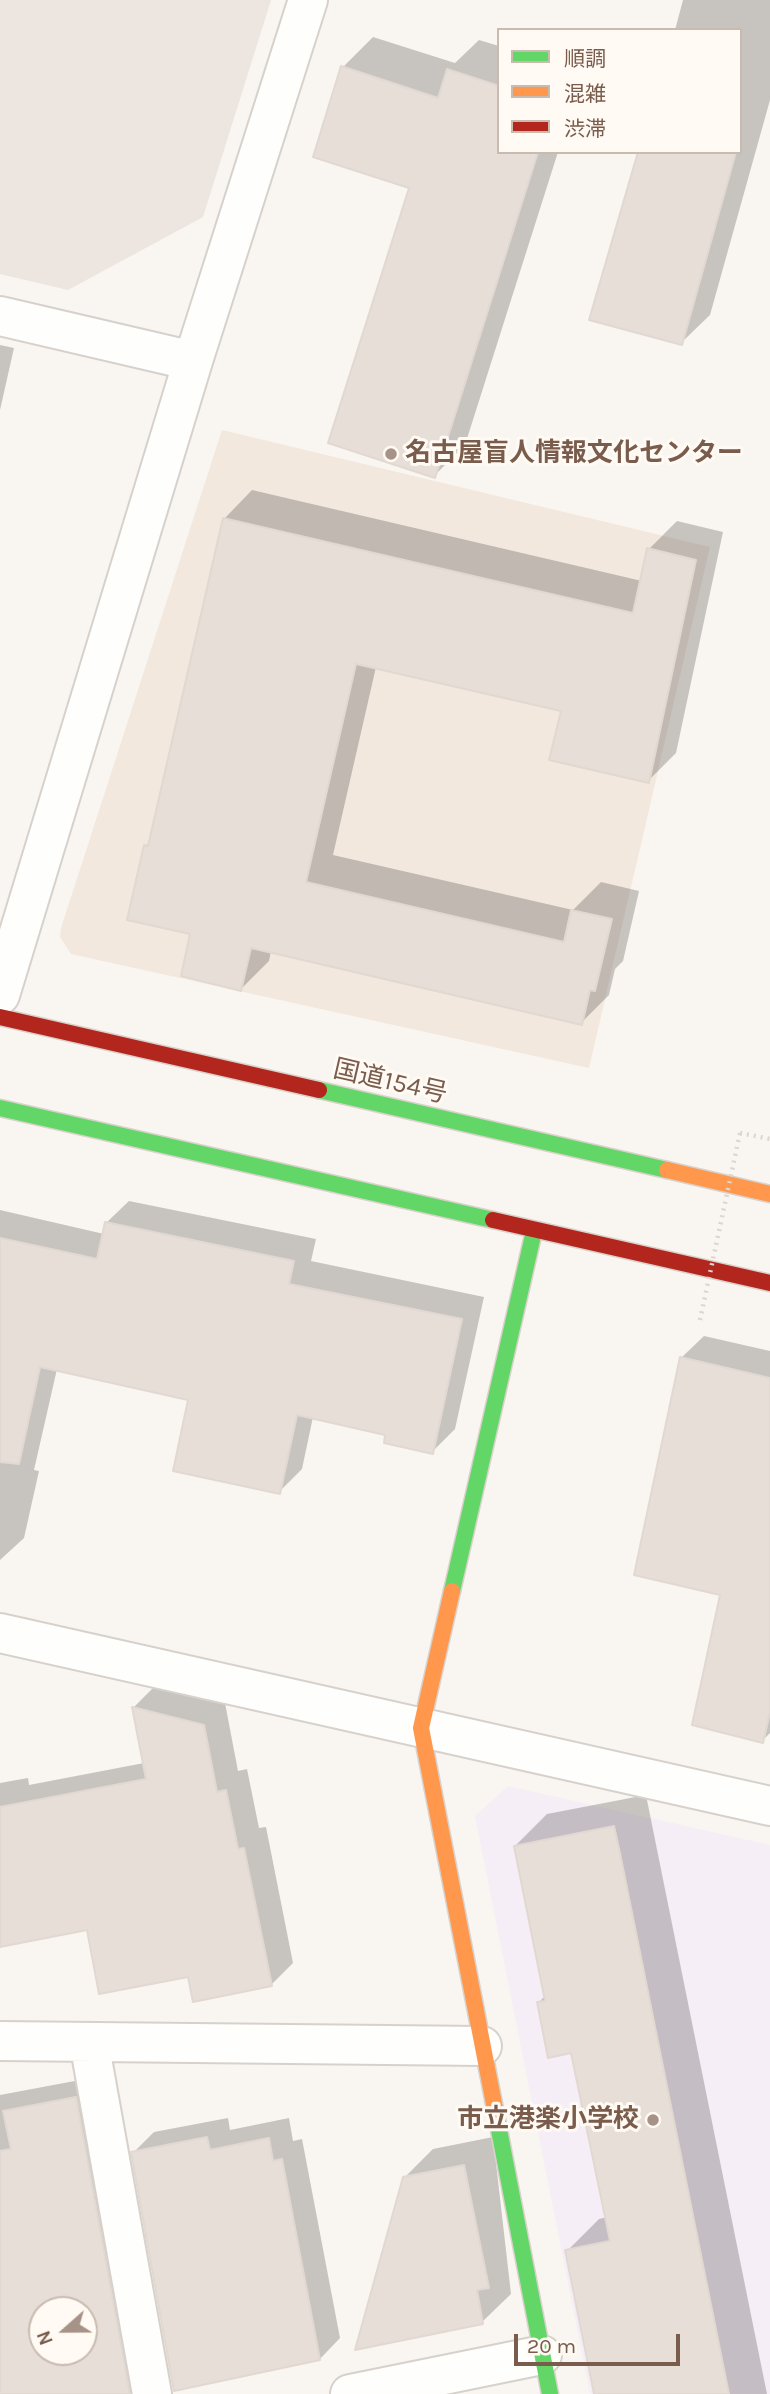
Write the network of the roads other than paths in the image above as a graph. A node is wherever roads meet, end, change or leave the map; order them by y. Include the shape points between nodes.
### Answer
1 (308, 0) edge
2 (0, 316) edge
3 (193, 361) junction
4 (0, 995) edge
5 (0, 1017) edge
6 (0, 1108) edge
7 (770, 1194) edge
8 (534, 1231) junction
9 (770, 1283) edge
10 (0, 1633) edge
11 (421, 1728) junction
12 (770, 1807) edge
13 (0, 2041) edge
14 (89, 2042) junction
15 (482, 2046) junction
16 (542, 2355) junction
17 (152, 2394) edge
18 (350, 2394) edge
19 (550, 2394) edge

1 - 3 street
2 - 3 street
3 - 4 street
5 - 7 main road, 国道154号
6 - 8 main road
8 - 9 main road
8 - 11 main road
10 - 11 street
11 - 12 street
11 - 15 main road
13 - 14 street
14 - 15 street
14 - 17 street
15 - 16 main road
16 - 18 street
16 - 19 main road

